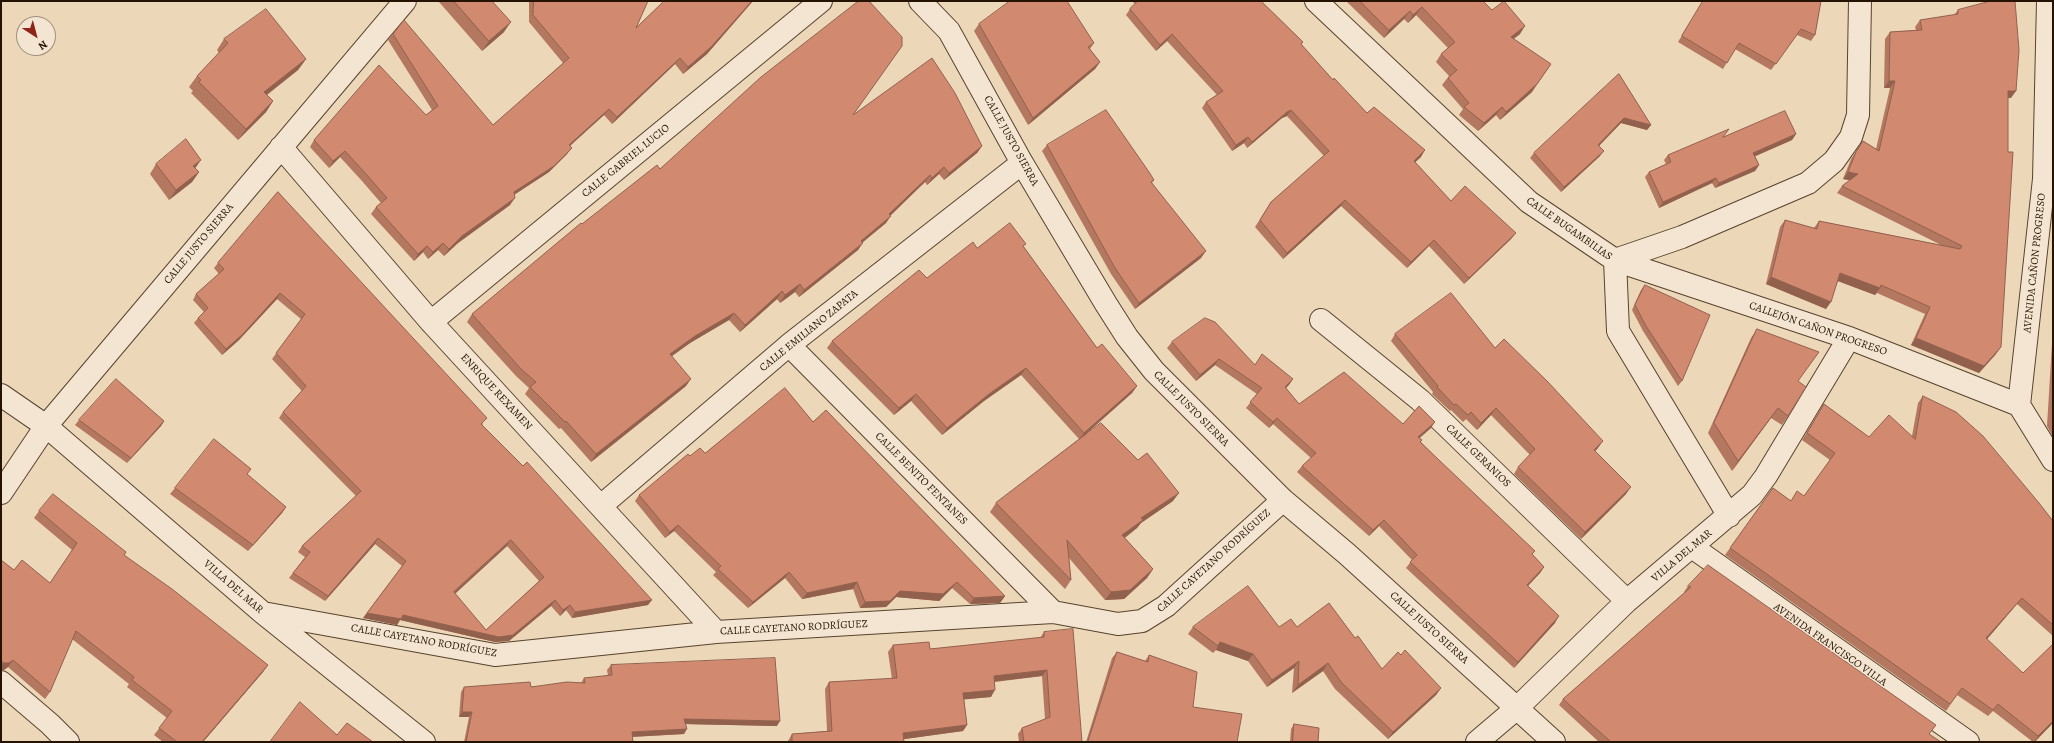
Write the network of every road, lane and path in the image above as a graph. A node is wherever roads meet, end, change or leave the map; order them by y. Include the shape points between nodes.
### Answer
1 (405, 1) edge
2 (821, 1) edge
3 (920, 1) edge
4 (1316, 1) edge
5 (1860, 1) edge
6 (2048, 1) edge
7 (281, 147) junction
8 (1022, 163) junction
9 (1615, 260) junction
10 (1321, 320) dead end
11 (431, 322) junction
12 (1849, 338) junction
13 (789, 345) junction
14 (1, 395) edge
15 (2019, 405) junction
16 (46, 426) junction
17 (2053, 460) edge
18 (1, 494) edge
19 (1283, 500) junction
20 (602, 505) junction
21 (1729, 516) junction
22 (1692, 547) junction
23 (1627, 601) junction
24 (1053, 612) junction
25 (263, 613) junction
26 (716, 632) junction
27 (1, 682) edge
28 (1517, 708) junction
29 (68, 742) edge
30 (424, 742) edge
31 (1477, 742) edge
32 (1554, 742) edge
33 (1968, 742) edge

1 - 7 street, CALLE JUSTO SIERRA
2 - 11 street, CALLE GABRIEL LUCIO
3 - 8 street, CALLE JUSTO SIERRA via 949,31
4 - 9 street, CALLE BUGAMBILIAS via 1529,202
5 - 9 street via 1858,115 1851,137 1834,161 1808,183 1682,237
6 - 15 street, AVENIDA CAÑON PROGRESO via 2044,179
7 - 11 street, ENRIQUE REXAMEN
7 - 16 street, CALLE JUSTO SIERRA
8 - 13 street, CALLE EMILIANO ZAPATA
8 - 19 street, CALLE JUSTO SIERRA via 1123,330 1145,360
9 - 12 street, CALLEJÓN CAÑON PROGRESO
9 - 21 street, CALLE BUGAMBILIAS via 1618,332
10 - 23 street, CALLE GERANIOS via 1420,400
11 - 20 street, ENRIQUE REXAMEN
12 - 15 street, CALLEJÓN CAÑON PROGRESO
12 - 21 street, VILLA DEL MAR via 1766,476 1752,495
13 - 20 street, CALLE EMILIANO ZAPATA
13 - 24 street, CALLE BENITO FENTANES
14 - 16 street, VILLA DEL MAR
15 - 17 street
16 - 18 street, CALLE JUSTO SIERRA
16 - 25 street, VILLA DEL MAR
19 - 24 street, CALLE CAYETANO RODRÍGUEZ via 1166,606 1142,621 1118,624
19 - 28 street, CALLE JUSTO SIERRA via 1347,554
20 - 26 street, ENRIQUE REXAMEN
21 - 22 street, VILLA DEL MAR
22 - 23 street, VILLA DEL MAR
22 - 33 street, AVENIDA FRANCISCO VILLA
23 - 28 street, VILLA DEL MAR
24 - 26 street, CALLE CAYETANO RODRÍGUEZ
25 - 26 street, CALLE CAYETANO RODRÍGUEZ via 495,655
25 - 30 street, VILLA DEL MAR
27 - 29 street
28 - 31 street, VILLA DEL MAR
28 - 32 street, CALLE JUSTO SIERRA

